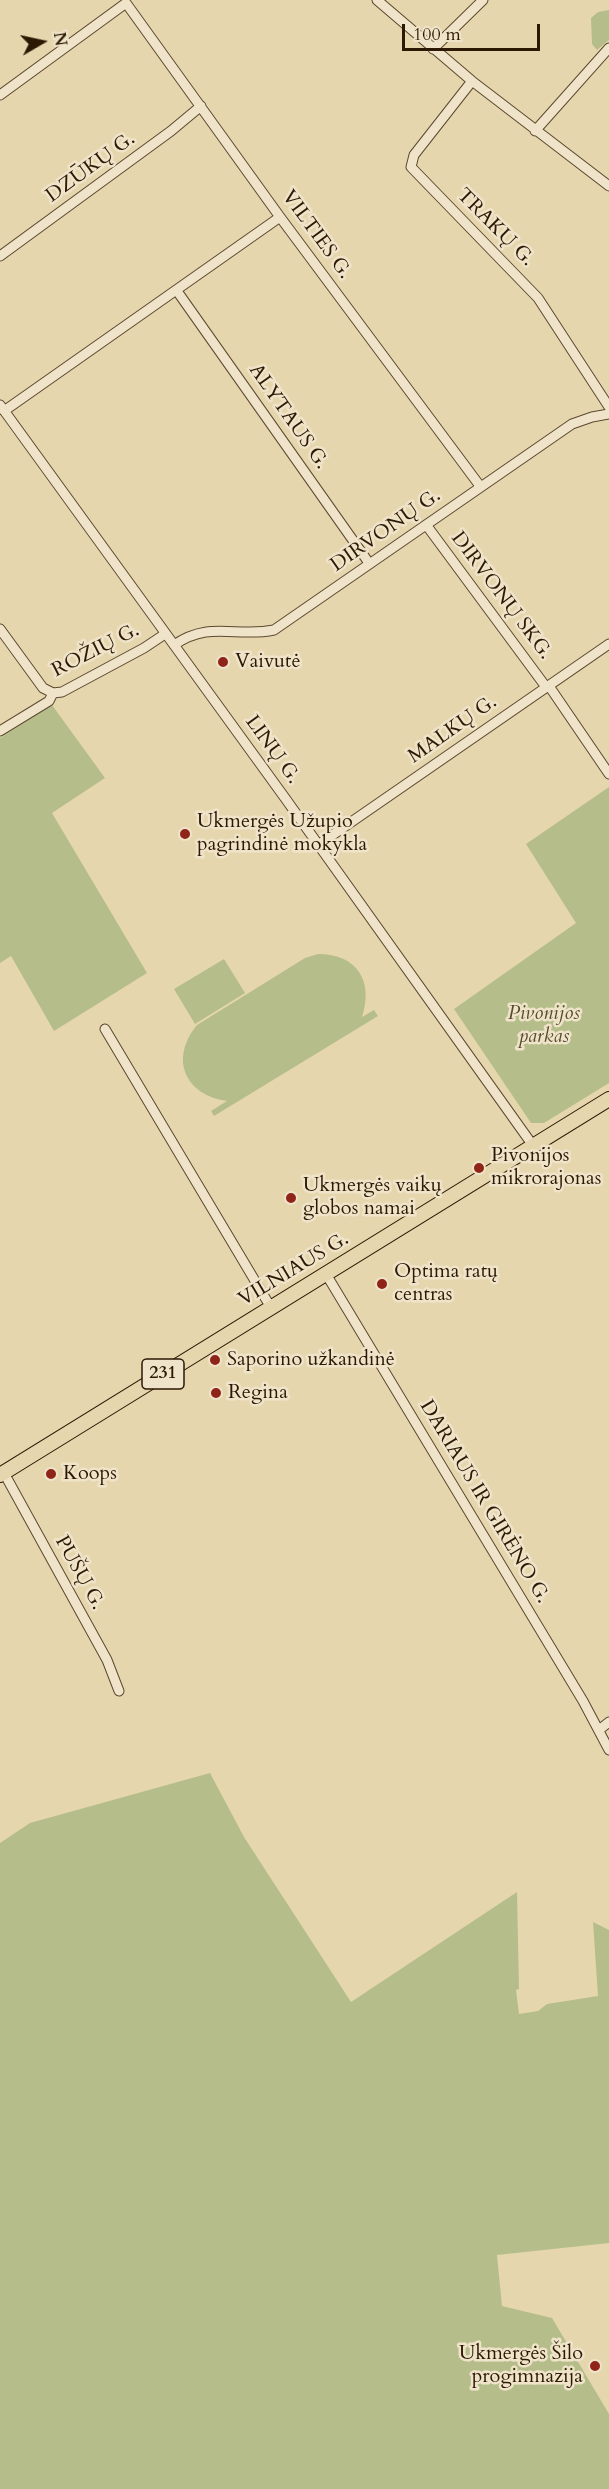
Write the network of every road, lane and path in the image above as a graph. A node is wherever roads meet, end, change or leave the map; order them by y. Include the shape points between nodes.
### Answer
1 (377, 0) edge
2 (483, 0) edge
3 (609, 48) edge
4 (433, 49) junction
5 (472, 81) junction
6 (0, 95) edge
7 (201, 106) junction
8 (536, 131) junction
9 (609, 186) edge
10 (280, 217) junction
11 (0, 256) edge
12 (177, 291) junction
13 (609, 407) edge
14 (2, 408) edge
15 (609, 414) edge
16 (480, 486) junction
17 (427, 526) junction
18 (369, 563) junction
19 (0, 629) edge
20 (165, 634) junction
21 (609, 644) edge
22 (174, 645) junction
23 (547, 686) junction
24 (53, 693) junction
25 (0, 731) edge
26 (609, 774) edge
27 (318, 845) junction
28 (105, 1029) dead end
29 (609, 1099) edge
30 (534, 1147) junction
31 (326, 1274) junction
32 (270, 1306) junction
33 (2, 1474) edge
34 (119, 1691) dead end
35 (609, 1722) edge
36 (599, 1730) junction
37 (609, 1750) edge

1 - 4 street
2 - 4 street
3 - 8 street
4 - 5 street
5 - 8 street
5 - 13 street, TRAKŲ G. via 414,155 411,167 538,298
6 - 7 street, VILTIES G. via 126,3
7 - 10 street, VILTIES G.
7 - 11 street, DZŪKŲ G.
8 - 9 street
10 - 12 street
10 - 16 street, VILTIES G.
12 - 14 street
12 - 18 street, ALYTAUS G.
14 - 20 street, LINŲ G.
15 - 16 street, DIRVONŲ G. via 572,424
16 - 17 street, DIRVONŲ G.
17 - 18 street, DIRVONŲ G.
17 - 23 street, DIRVONŲ SKG.
18 - 22 street, DIRVONŲ G. via 274,630 214,630
19 - 24 street, ROŽIŲ G. via 43,688
20 - 22 street, LINŲ G.
20 - 24 street, ROŽIŲ G. via 62,692
21 - 23 street, MALKŲ G.
22 - 27 street, LINŲ G.
23 - 26 street, DIRVONŲ SKG.
23 - 27 street, MALKŲ G.
24 - 25 street via 49,701
27 - 30 street, LINŲ G.
28 - 32 street
29 - 30 main road, VILNIAUS G. / 231
30 - 31 main road, VILNIAUS G. / 231
31 - 32 main road, VILNIAUS G. / 231
31 - 36 street, DARIAUS IR GIRĖNO G.
32 - 33 main road, VILNIAUS G. / 231
33 - 34 street, PUŠŲ G. via 107,1660
35 - 36 street
36 - 37 street, DARIAUS IR GIRĖNO G.

